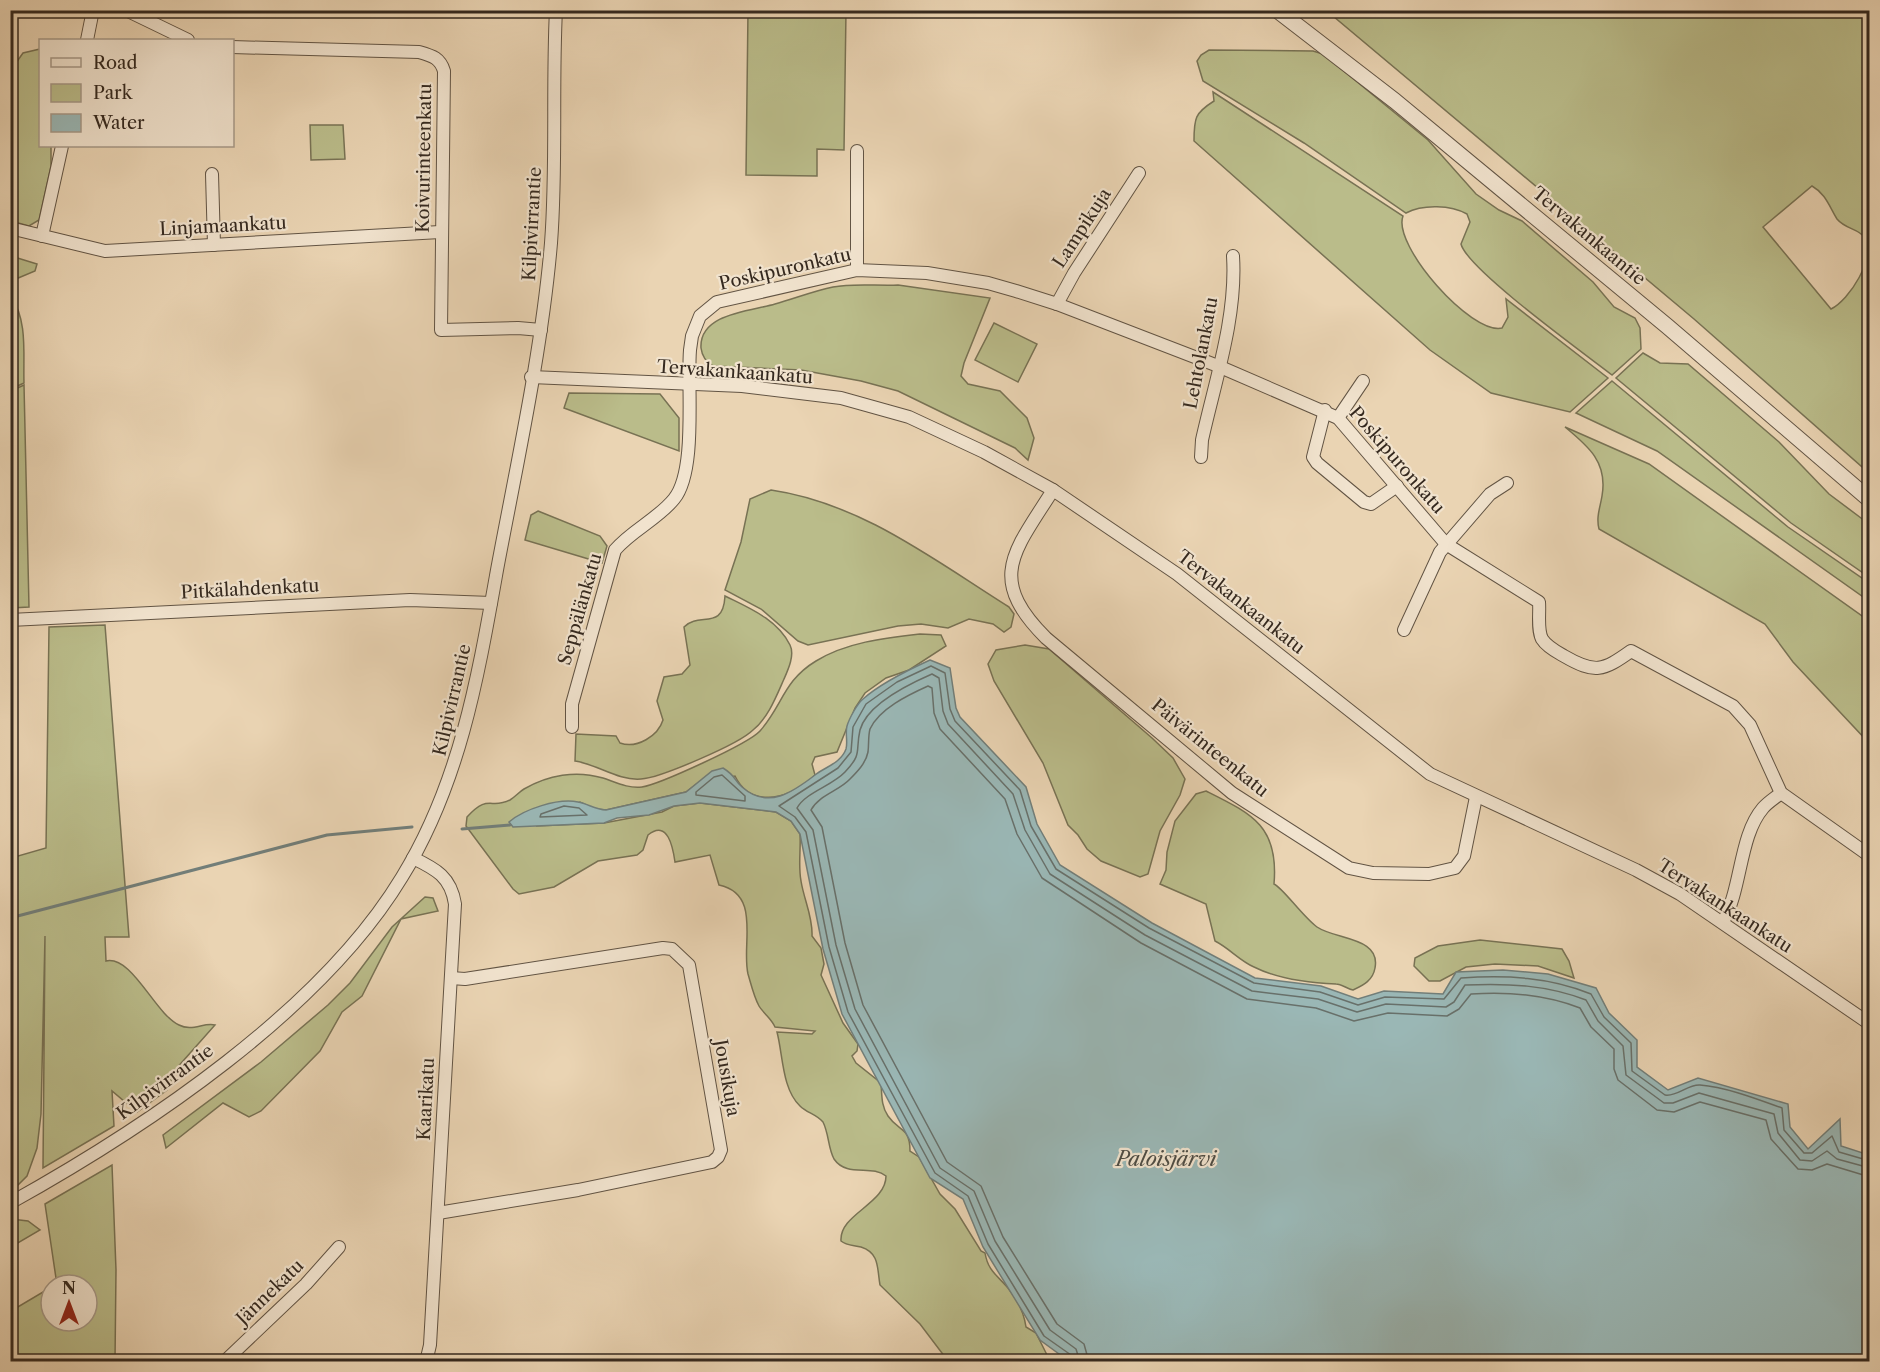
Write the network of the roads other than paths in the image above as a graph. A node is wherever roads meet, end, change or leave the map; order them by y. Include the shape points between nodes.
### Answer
1 (93, 10) edge
2 (126, 10) edge
3 (556, 10) edge
4 (1277, 10) edge
5 (87, 39) edge
6 (186, 39) edge
7 (234, 47) edge
8 (62, 147) edge
9 (856, 151) dead end
10 (1139, 173) dead end
11 (212, 174) dead end
12 (10, 228) edge
13 (440, 232) junction
14 (42, 236) junction
15 (214, 245) junction
16 (1233, 256) dead end
17 (857, 270) junction
18 (1057, 304) junction
19 (540, 330) junction
20 (1218, 366) junction
21 (531, 377) junction
22 (1363, 381) dead end
23 (688, 386) junction
24 (1325, 410) junction
25 (1338, 418) junction
26 (1201, 457) dead end
27 (1507, 483) dead end
28 (1397, 486) junction
29 (1053, 490) junction
30 (1869, 500) edge
31 (1446, 544) junction
32 (491, 603) junction
33 (10, 620) edge
34 (1404, 630) dead end
35 (572, 727) dead end
36 (1781, 793) junction
37 (1476, 797) junction
38 (1869, 856) edge
39 (413, 858) junction
40 (1723, 922) junction
41 (451, 978) junction
42 (1869, 1024) edge
43 (10, 1203) edge
44 (438, 1213) junction
45 (339, 1247) dead end
46 (224, 1362) edge
47 (426, 1362) edge

1 - 5 street
2 - 6 street
3 - 19 street, Kilpivirrantie via 551,239
4 - 30 street, Tervakankaantie via 1405,108 1668,326
7 - 13 street, Koivurinteenkatu via 419,52 441,62 444,71
8 - 14 street
9 - 17 street
10 - 18 street, Lampikuja
11 - 15 street
12 - 14 street, Linjamaankatu
13 - 15 street, Linjamaankatu
13 - 19 street, Koivurinteenkatu via 441,330
14 - 15 street, Linjamaankatu via 105,251
16 - 20 street, Lehtolankatu via 1234,275
17 - 18 street, Poskipuronkatu via 887,269 966,279
17 - 23 street, Poskipuronkatu via 738,297 705,310 692,336
18 - 20 street, Poskipuronkatu
19 - 21 street, Kilpivirrantie
20 - 24 street, Poskipuronkatu
20 - 26 street, Lehtolankatu
21 - 23 street, Tervakankaankatu
21 - 32 street, Kilpivirrantie
22 - 25 street
23 - 29 street, Tervakankaankatu via 773,388 875,406 909,417 984,452
23 - 35 street, Seppälänkatu via 688,461 684,482 664,509 615,549 572,704
24 - 25 street, Poskipuronkatu
24 - 28 street via 1313,450 1317,464 1371,504
25 - 28 street, Poskipuronkatu
27 - 31 street via 1490,494
28 - 31 street, Poskipuronkatu
29 - 37 street, Tervakankaankatu via 1177,574 1407,758
29 - 37 street, Päivärinteenkatu via 1010,569 1017,600 1028,620 1232,793 1339,863 1373,873 1442,873 1455,868 1464,856
31 - 34 street
31 - 36 street, Poskipuronkatu via 1539,602 1543,640 1581,666 1606,667 1631,651 1733,706 1749,725
32 - 33 street, Pitkälahdenkatu via 410,600
32 - 39 street, Kilpivirrantie via 453,771
36 - 38 street, Poskipuronkatu
36 - 40 street via 1763,808 1756,820 1734,899
37 - 40 street, Tervakankaankatu via 1636,870
39 - 41 street, Kaarikatu via 439,871 451,887 455,914
39 - 43 street, Kilpivirrantie via 384,904 351,945 269,1026 142,1121
40 - 42 street, Tervakankaankatu
41 - 44 street, Kaarikatu
41 - 44 street, Jousikuja via 672,949 688,965 721,1150 712,1162 578,1190
44 - 47 street, Kaarikatu
45 - 46 street, Jännekatu

